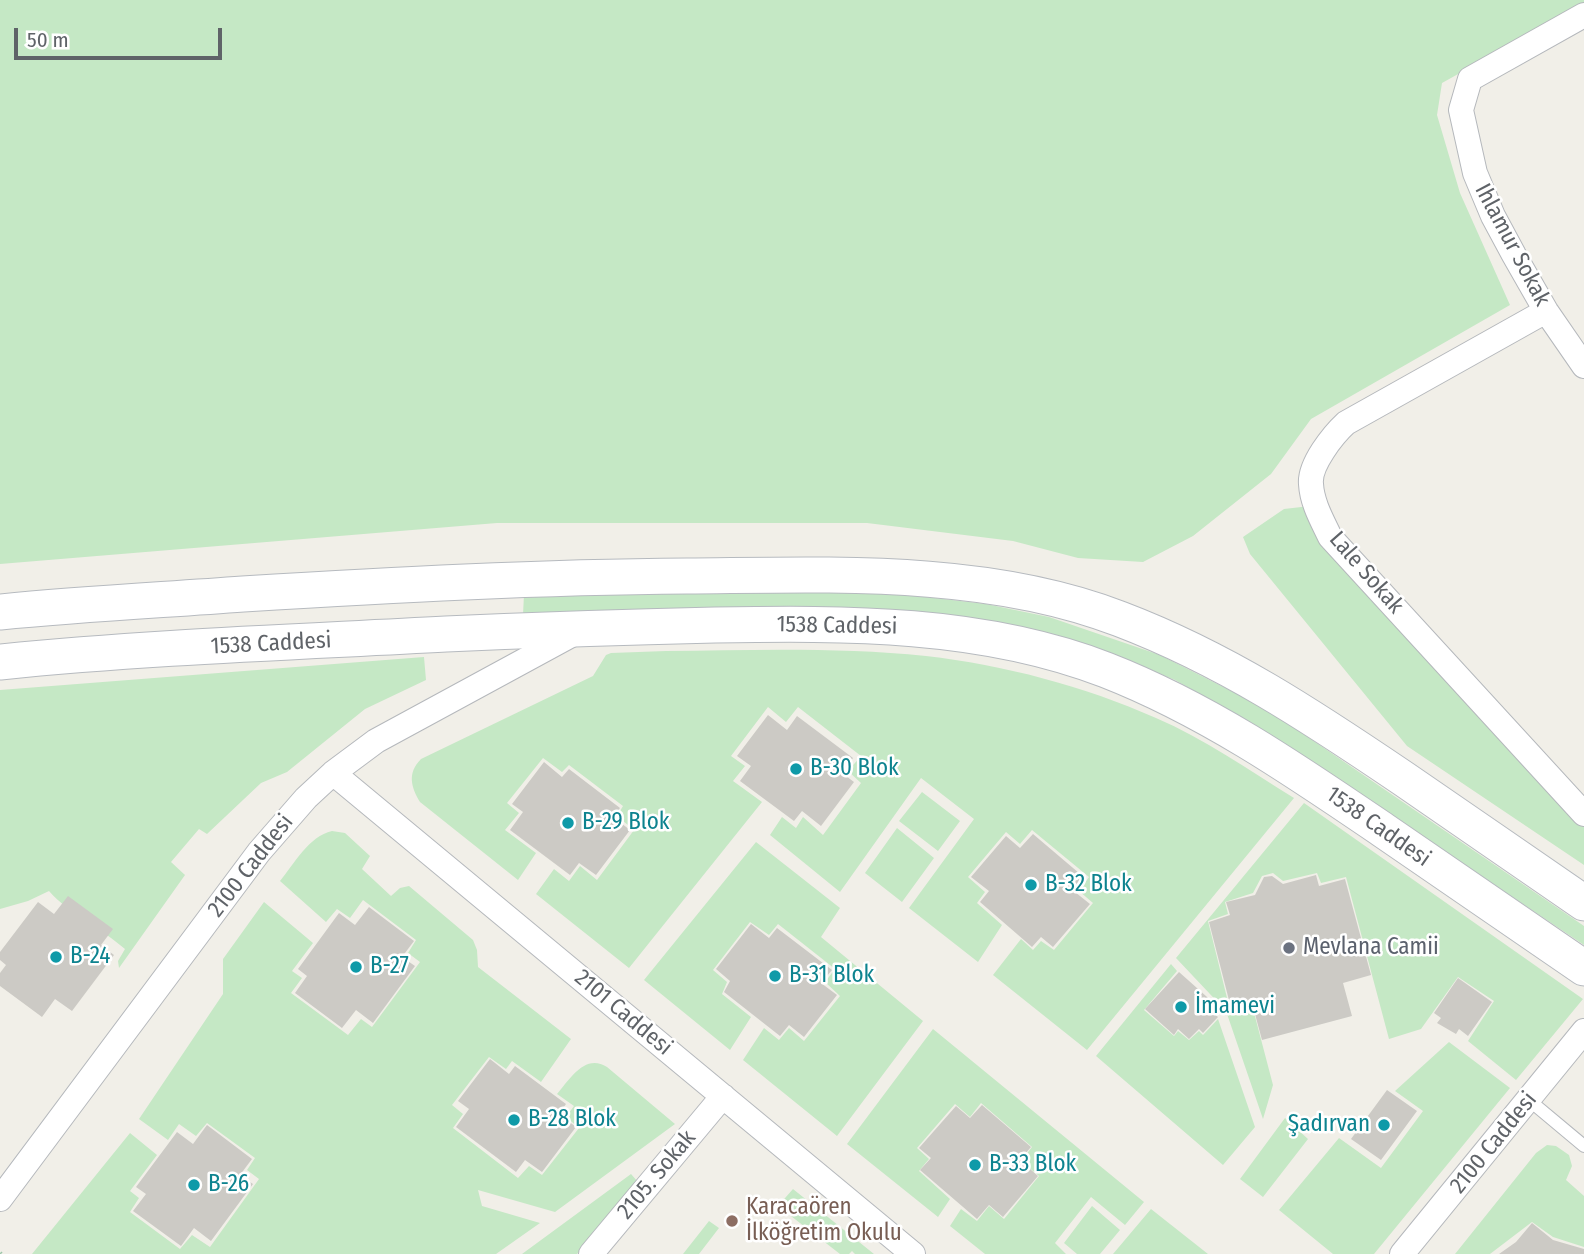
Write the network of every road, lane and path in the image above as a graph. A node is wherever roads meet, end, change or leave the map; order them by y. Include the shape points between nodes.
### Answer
1 (1584, 15) edge
2 (1546, 311) junction
3 (1584, 366) edge
4 (0, 612) edge
5 (586, 627) junction
6 (0, 662) edge
7 (333, 773) junction
8 (1584, 814) edge
9 (1584, 903) edge
10 (1584, 968) edge
11 (1584, 1031) edge
12 (723, 1096) junction
13 (1529, 1101) junction
14 (1584, 1146) edge
15 (0, 1199) edge
16 (591, 1254) edge
17 (913, 1254) edge
18 (1402, 1254) edge

1 - 2 street, Ihlamur Sokak via 1470,79 1461,110 1475,173 1493,216
2 - 3 street, Ihlamur Sokak
2 - 8 street, Lale Sokak via 1346,423 1332,435 1310,482 1330,537
4 - 9 main road via 572,576 836,575 1025,593 1115,617 1223,664 1300,709
5 - 6 main road, 1538 Caddesi
5 - 7 street, 2100 Caddesi via 396,729
5 - 10 main road, 1538 Caddesi via 912,628 1038,649 1101,668 1155,690 1248,741
7 - 12 street, 2101 Caddesi
7 - 15 street, 2100 Caddesi via 259,852
11 - 13 street, 2100 Caddesi
12 - 16 street, 2105. Sokak
12 - 17 street, 2101 Caddesi
13 - 14 lane
13 - 18 street, 2100 Caddesi

